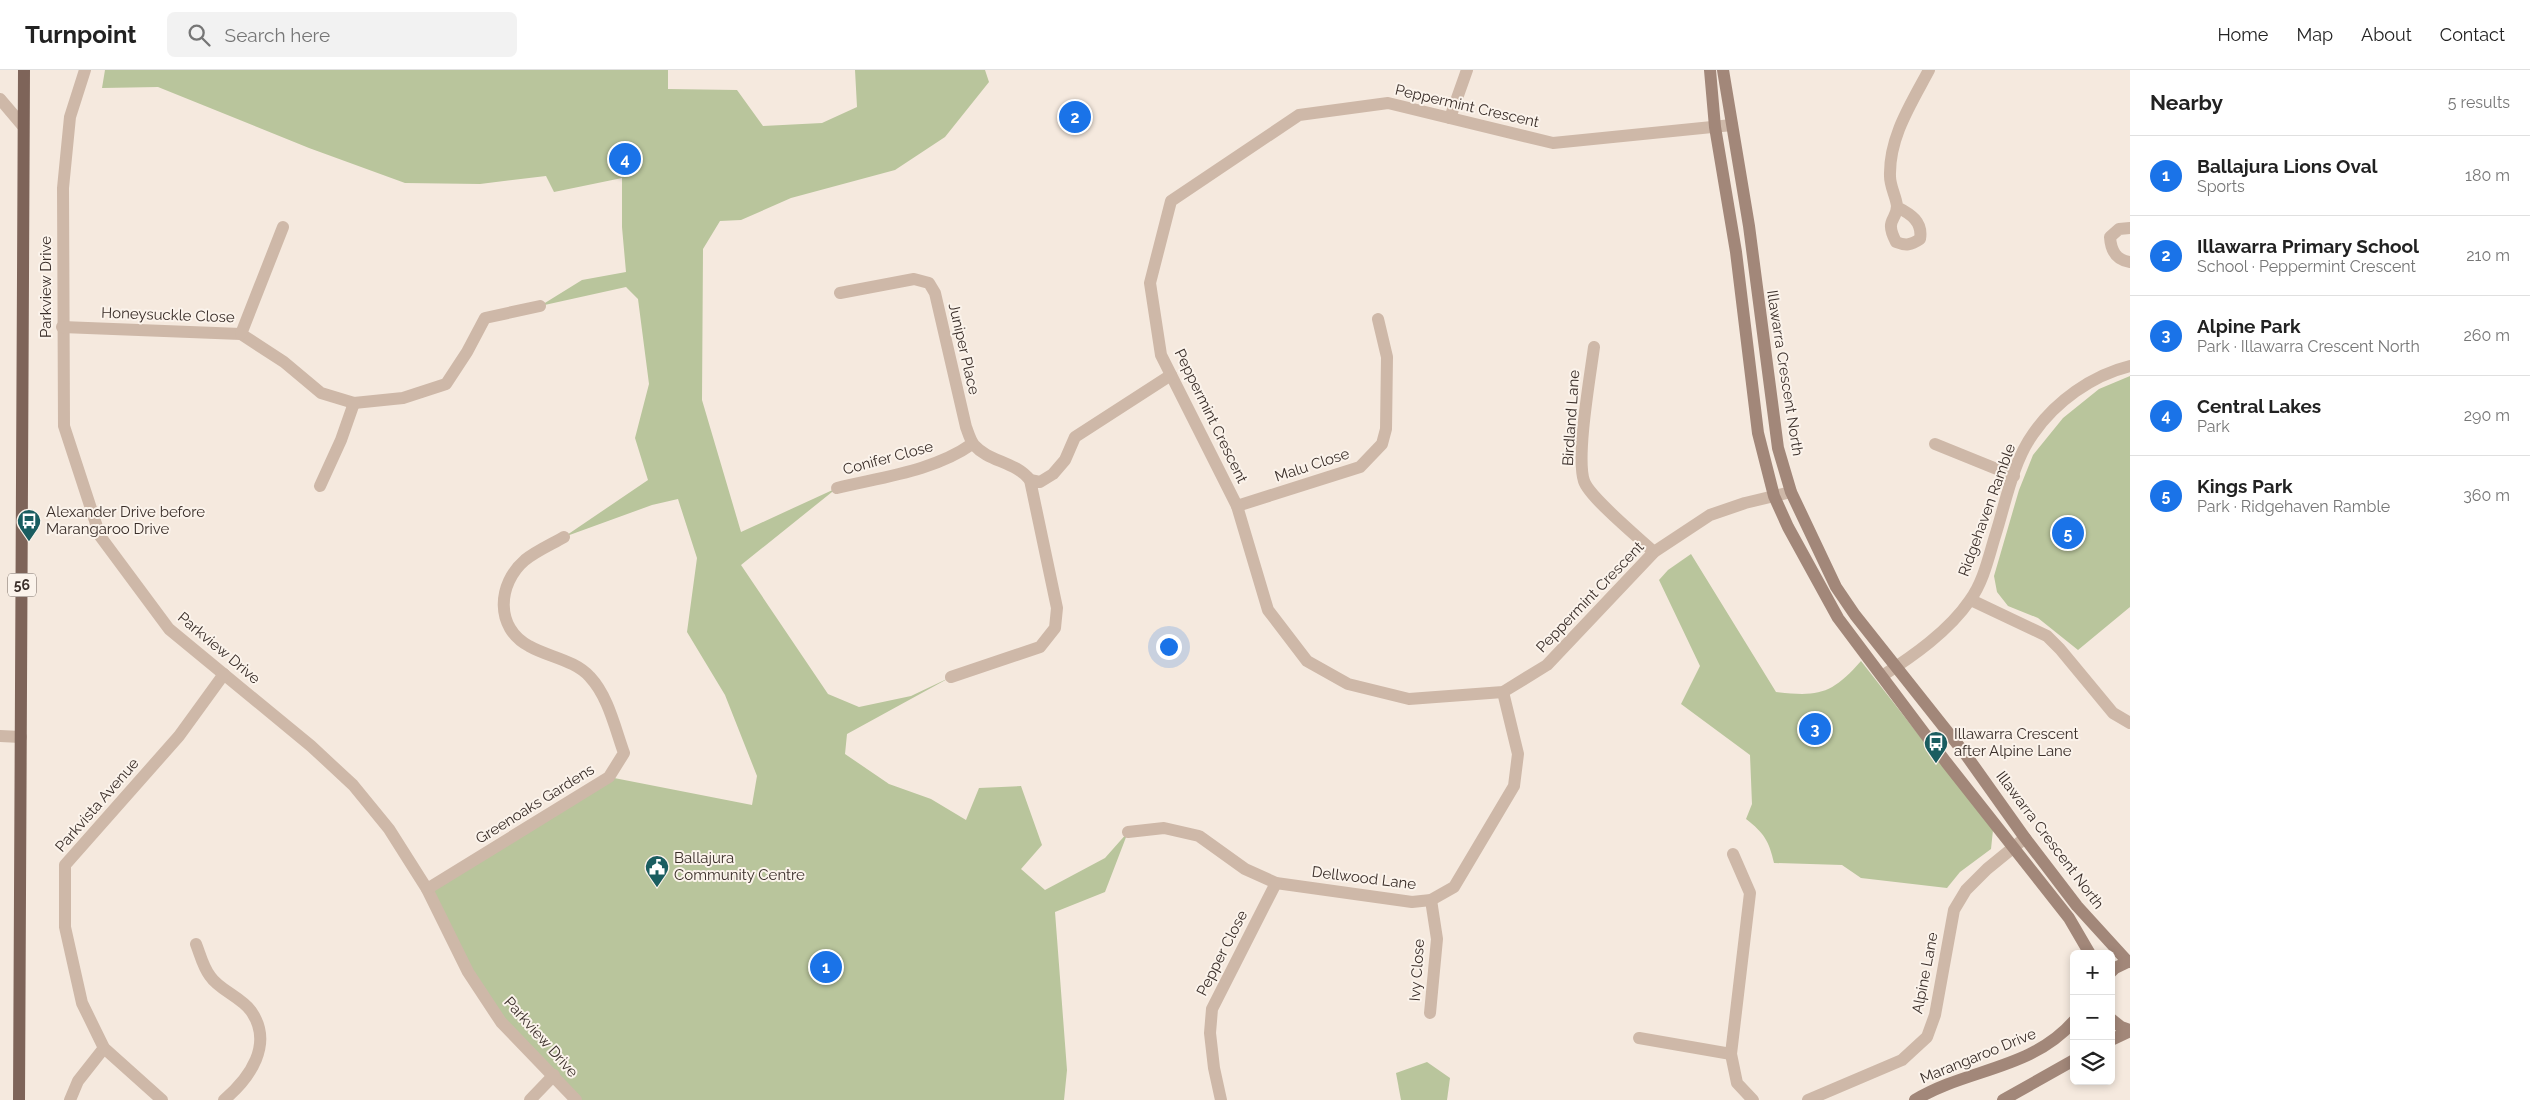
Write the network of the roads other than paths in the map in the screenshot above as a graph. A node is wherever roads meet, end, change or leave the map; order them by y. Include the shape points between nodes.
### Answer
1 (24, 70) edge
2 (85, 70) edge
3 (1467, 70) edge
4 (1710, 70) edge
5 (1723, 70) edge
6 (1929, 70) edge
7 (0, 99) edge
8 (1450, 118) junction
9 (1732, 125) junction
10 (23, 126) junction
11 (1715, 127) junction
12 (1897, 207) dead end
13 (283, 227) dead end
14 (2130, 228) edge
15 (2130, 262) edge
16 (840, 293) dead end
17 (540, 306) dead end
18 (1378, 319) dead end
19 (62, 327) junction
20 (241, 334) junction
21 (1594, 347) dead end
22 (2130, 366) edge
23 (1171, 375) junction
24 (354, 403) junction
25 (972, 444) junction
26 (1935, 444) dead end
27 (2014, 476) junction
28 (1030, 480) junction
29 (320, 486) dead end
30 (837, 488) dead end
31 (1791, 492) junction
32 (1774, 496) junction
33 (1237, 506) junction
34 (564, 537) dead end
35 (1654, 552) junction
36 (1970, 600) junction
37 (1898, 666) junction
38 (224, 674) junction
39 (1882, 676) junction
40 (951, 677) dead end
41 (1503, 692) junction
42 (2130, 723) edge
43 (0, 736) edge
44 (21, 737) junction
45 (1128, 832) dead end
46 (2025, 838) junction
47 (2013, 848) junction
48 (1733, 854) dead end
49 (1276, 883) junction
50 (427, 889) junction
51 (1431, 900) junction
52 (196, 944) dead end
53 (2088, 950) edge
54 (2129, 961) edge
55 (2115, 970) edge
56 (1430, 1013) dead end
57 (2115, 1023) edge
58 (2070, 1025) edge
59 (2130, 1030) edge
60 (1639, 1038) dead end
61 (2115, 1038) edge
62 (104, 1048) junction
63 (1730, 1054) junction
64 (2070, 1062) edge
65 (554, 1075) junction
66 (19, 1100) edge
67 (70, 1100) edge
68 (162, 1100) edge
69 (224, 1100) edge
70 (530, 1100) edge
71 (576, 1100) edge
72 (1221, 1100) edge
73 (1752, 1100) edge
74 (1808, 1100) edge
75 (1915, 1100) edge
76 (2003, 1100) edge

1 - 10 main road, 56
2 - 19 street, Parkview Drive via 70,117 63,188
3 - 8 street
4 - 11 main road, Illawarra Crescent North
5 - 9 main road, Illawarra Crescent North
6 - 12 street via 1893,144 1890,179
7 - 10 street
8 - 11 street, Peppermint Crescent via 1553,144
8 - 23 street, Peppermint Crescent via 1388,102 1299,115 1171,201 1150,283 1161,355
9 - 11 street, Peppermint Crescent
9 - 31 main road, Illawarra Crescent North via 1749,226 1778,448
10 - 44 main road, 56
11 - 32 main road, Illawarra Crescent North via 1736,252 1758,433
13 - 20 street
14 - 15 street via 2119,229 2110,237 2116,256
16 - 25 street, Juniper Place via 914,278 929,283 935,293
17 - 24 street, Honeysuckle Close via 485,318 446,384 403,398
18 - 33 street, Malu Close via 1387,357 1386,429 1382,444 1360,468
19 - 20 street, Honeysuckle Close
19 - 38 street, Parkview Drive via 64,426 100,536 169,629
20 - 24 street, Honeysuckle Close via 284,362 321,393
21 - 35 street, Birdland Lane via 1582,455 1584,482 1602,505
22 - 27 street, Ridgehaven Ramble via 2114,370 2079,388 2052,411 2032,434
23 - 28 street via 1075,437 1065,460 1053,474 1040,482
23 - 33 street, Peppermint Crescent
24 - 29 street
25 - 28 street via 1022,470
25 - 30 street, Conifer Close via 920,468
26 - 27 street
27 - 36 street, Ridgehaven Ramble via 1984,571
28 - 40 street via 1057,608 1055,628 1040,646
31 - 32 street, Peppermint Crescent
31 - 37 main road, Illawarra Crescent North via 1836,587
32 - 35 street, Peppermint Crescent via 1710,515
32 - 39 main road, Illawarra Crescent North via 1838,618
33 - 41 street, Peppermint Crescent via 1268,610 1307,661 1348,684 1409,699
34 - 50 street, Greenoaks Gardens via 524,560 504,593 504,618 528,646 569,663 590,676 601,692 624,753 609,777
35 - 41 street, Peppermint Crescent via 1547,665
36 - 37 street, Ridgehaven Ramble via 1947,625
36 - 42 street via 2047,636 2113,712
37 - 39 street, Ridgehaven Ramble
37 - 46 main road, Illawarra Crescent North
38 - 50 street, Parkview Drive via 353,785 390,829
38 - 62 street, Parkvista Avenue via 179,736 65,865 65,927 82,1003
39 - 47 main road, Illawarra Crescent North
41 - 51 street, Dellwood Lane via 1518,754 1514,786 1454,887
43 - 44 street
44 - 66 main road, 56
45 - 49 street, Dellwood Lane via 1164,828 1199,836 1245,869
46 - 47 street, Alpine Lane
46 - 54 main road, Illawarra Crescent North via 2078,906
47 - 53 main road, Illawarra Crescent North via 2069,918
47 - 74 street, Alpine Lane via 1966,890 1954,910 1935,1015 1927,1037 1902,1060
48 - 63 street via 1750,893
49 - 51 street, Dellwood Lane via 1412,902
49 - 72 street, Pepper Close via 1212,1009 1210,1033
50 - 65 street, Parkview Drive via 468,972 502,1022
51 - 56 street, Ivy Close via 1437,939
52 - 69 street via 210,976 250,1010 261,1035 256,1064 240,1086
54 - 55 main road
57 - 59 main road
58 - 75 main road, Marangaroo Drive via 2035,1053 1948,1083
59 - 61 main road
60 - 63 street
62 - 67 street via 78,1081
62 - 68 street, Parkvista Avenue
63 - 73 street via 1737,1082
64 - 76 main road
65 - 70 street
65 - 71 street, Parkview Drive

